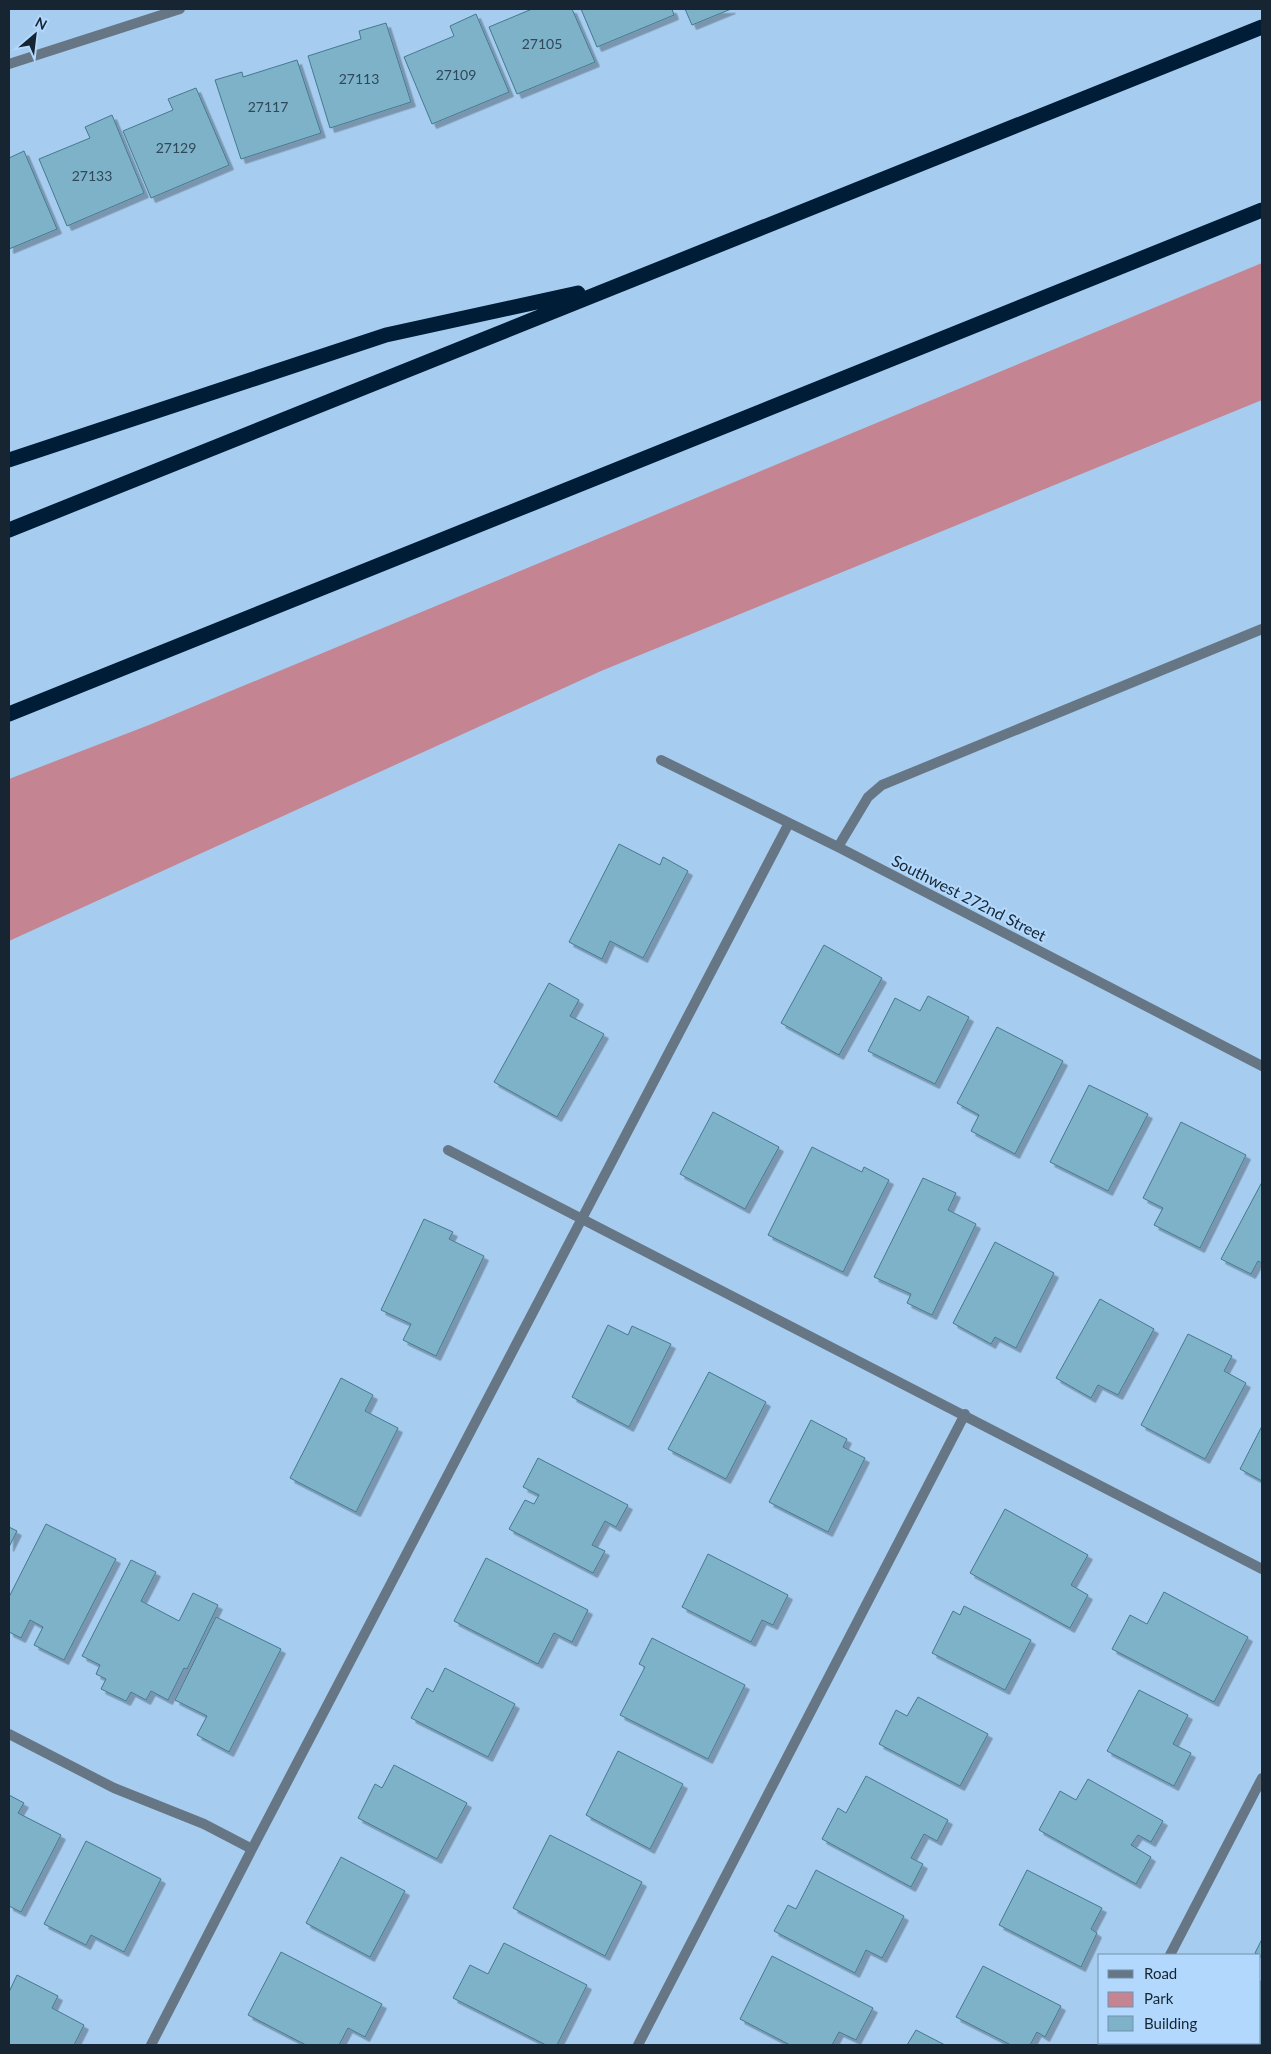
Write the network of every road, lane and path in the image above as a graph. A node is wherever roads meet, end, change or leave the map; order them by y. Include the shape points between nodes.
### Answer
1 (180, 9) edge
2 (1262, 27) edge
3 (9, 64) edge
4 (1262, 210) edge
5 (621, 284) junction
6 (9, 460) edge
7 (9, 530) edge
8 (1262, 630) edge
9 (9, 714) edge
10 (662, 760) dead end
11 (789, 823) junction
12 (838, 848) junction
13 (1262, 1066) edge
14 (448, 1150) dead end
15 (583, 1219) junction
16 (965, 1414) junction
17 (1262, 1569) edge
18 (9, 1734) edge
19 (1262, 1778) edge
20 (252, 1849) junction
21 (1171, 1954) edge
22 (152, 2045) edge
23 (638, 2045) edge

1 - 3 street
2 - 5 highway
4 - 9 highway
5 - 6 highway via 386,335
5 - 7 highway
8 - 12 street via 882,784 868,797
10 - 11 street, Southwest 272nd Street
11 - 12 street, Southwest 272nd Street
11 - 15 street
12 - 13 street, Southwest 272nd Street
14 - 15 street
15 - 16 street
15 - 20 street
16 - 17 street
16 - 23 street
18 - 20 street via 114,1788 204,1824
19 - 21 street
20 - 22 street

